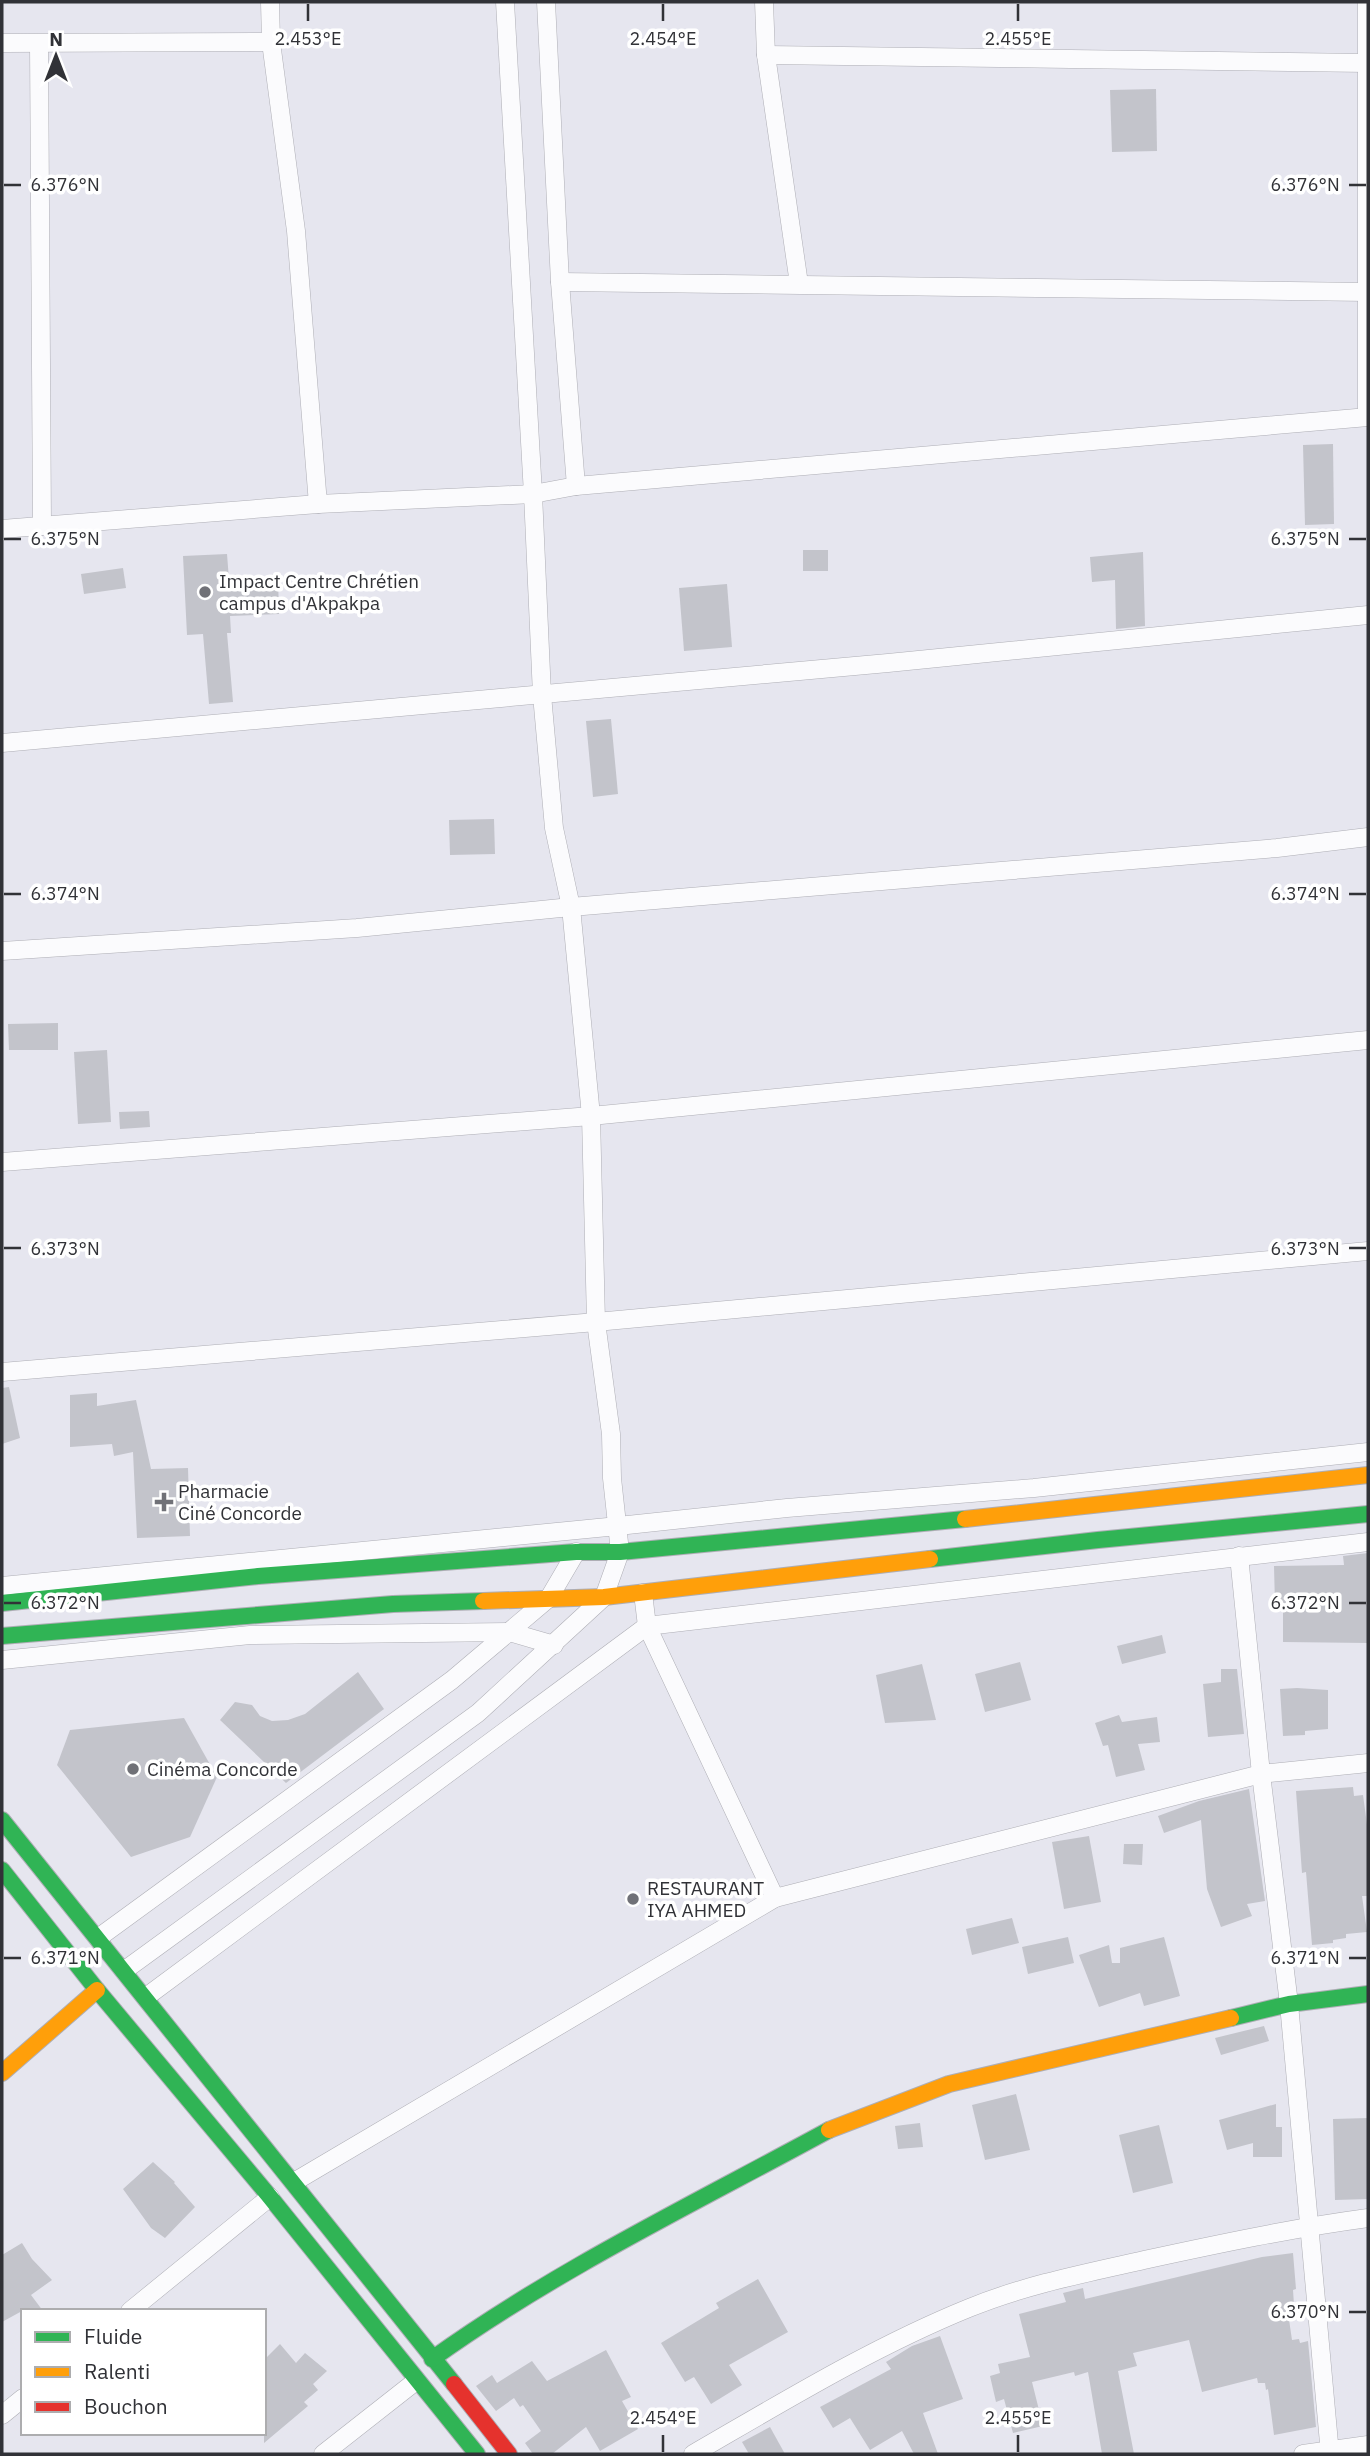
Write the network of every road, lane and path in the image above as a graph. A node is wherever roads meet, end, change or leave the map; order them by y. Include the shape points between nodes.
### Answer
1 (270, 2) edge
2 (505, 2) edge
3 (547, 2) edge
4 (764, 2) edge
5 (1367, 2) edge
6 (271, 42) junction
7 (2, 43) edge
8 (39, 44) junction
9 (766, 55) junction
10 (1368, 63) edge
11 (560, 282) junction
12 (799, 284) junction
13 (1368, 292) edge
14 (1368, 417) edge
15 (576, 486) junction
16 (533, 494) junction
17 (318, 504) junction
18 (42, 526) junction
19 (2, 529) edge
20 (1368, 615) edge
21 (542, 695) junction
22 (2, 743) edge
23 (1368, 837) edge
24 (571, 907) junction
25 (2, 951) edge
26 (1368, 1040) edge
27 (591, 1116) junction
28 (2, 1162) edge
29 (1368, 1251) edge
30 (596, 1322) junction
31 (2, 1372) edge
32 (1368, 1452) edge
33 (1368, 1475) edge
34 (1368, 1514) edge
35 (618, 1526) junction
36 (1368, 1542) edge
37 (576, 1552) junction
38 (620, 1552) junction
39 (1239, 1556) junction
40 (2, 1586) edge
41 (643, 1593) junction
42 (604, 1597) junction
43 (549, 1598) junction
44 (2, 1603) edge
45 (647, 1626) junction
46 (509, 1632) junction
47 (2, 1636) edge
48 (554, 1645) junction
49 (2, 1660) edge
50 (1368, 1763) edge
51 (1261, 1774) junction
52 (2, 1820) edge
53 (2, 1870) edge
54 (775, 1898) junction
55 (99, 1938) junction
56 (125, 1970) junction
57 (97, 1990) junction
58 (1368, 1994) edge
59 (146, 1997) junction
60 (1289, 2004) junction
61 (2, 2073) edge
62 (294, 2182) junction
63 (270, 2197) junction
64 (1368, 2218) edge
65 (1310, 2226) junction
66 (132, 2309) edge
67 (432, 2359) junction
68 (416, 2381) junction
69 (21, 2400) edge
70 (2, 2415) edge
71 (1368, 2445) edge
72 (1330, 2452) edge
73 (323, 2454) edge
74 (477, 2454) edge
75 (509, 2454) edge
76 (693, 2454) edge
77 (1303, 2454) edge

1 - 6 street
2 - 16 street
3 - 11 street
4 - 9 street
5 - 10 street
6 - 8 street
6 - 17 street via 296,231
7 - 8 street
8 - 18 street
9 - 10 street
9 - 12 street
10 - 13 street
11 - 12 street
11 - 15 street
12 - 13 street
13 - 14 street
14 - 15 street
15 - 16 street
16 - 17 street
16 - 21 street
17 - 18 street
18 - 19 street
20 - 21 street
21 - 22 street
21 - 24 street via 554,828
23 - 24 street
24 - 25 street via 357,928
24 - 27 street
26 - 27 street
27 - 28 street
27 - 30 street
29 - 30 street
30 - 31 street
30 - 35 street
32 - 35 street
33 - 38 street
34 - 41 street
35 - 38 street
35 - 40 street
36 - 39 street
37 - 38 street
37 - 43 street
37 - 44 street via 258,1576
38 - 42 street
39 - 45 street
39 - 51 street
41 - 42 street
41 - 45 street
42 - 43 street
42 - 48 street
43 - 46 street
43 - 47 street via 393,1604
45 - 54 street
45 - 59 street
46 - 48 street
46 - 49 street via 250,1635
46 - 55 street via 452,1680
48 - 56 street via 478,1713
50 - 51 street
51 - 54 street
51 - 60 street
52 - 55 street
53 - 57 street
54 - 62 street
55 - 56 street
56 - 59 street
57 - 61 street
57 - 63 street
58 - 60 street
59 - 62 street
60 - 65 street
60 - 67 street via 949,2084 840,2124 548,2283
62 - 67 street
63 - 66 street
63 - 68 street
64 - 65 street
65 - 72 street
65 - 76 street via 1088,2273 972,2306 861,2358
67 - 75 street
68 - 73 street
68 - 74 street
69 - 70 street
71 - 72 street
72 - 77 street

